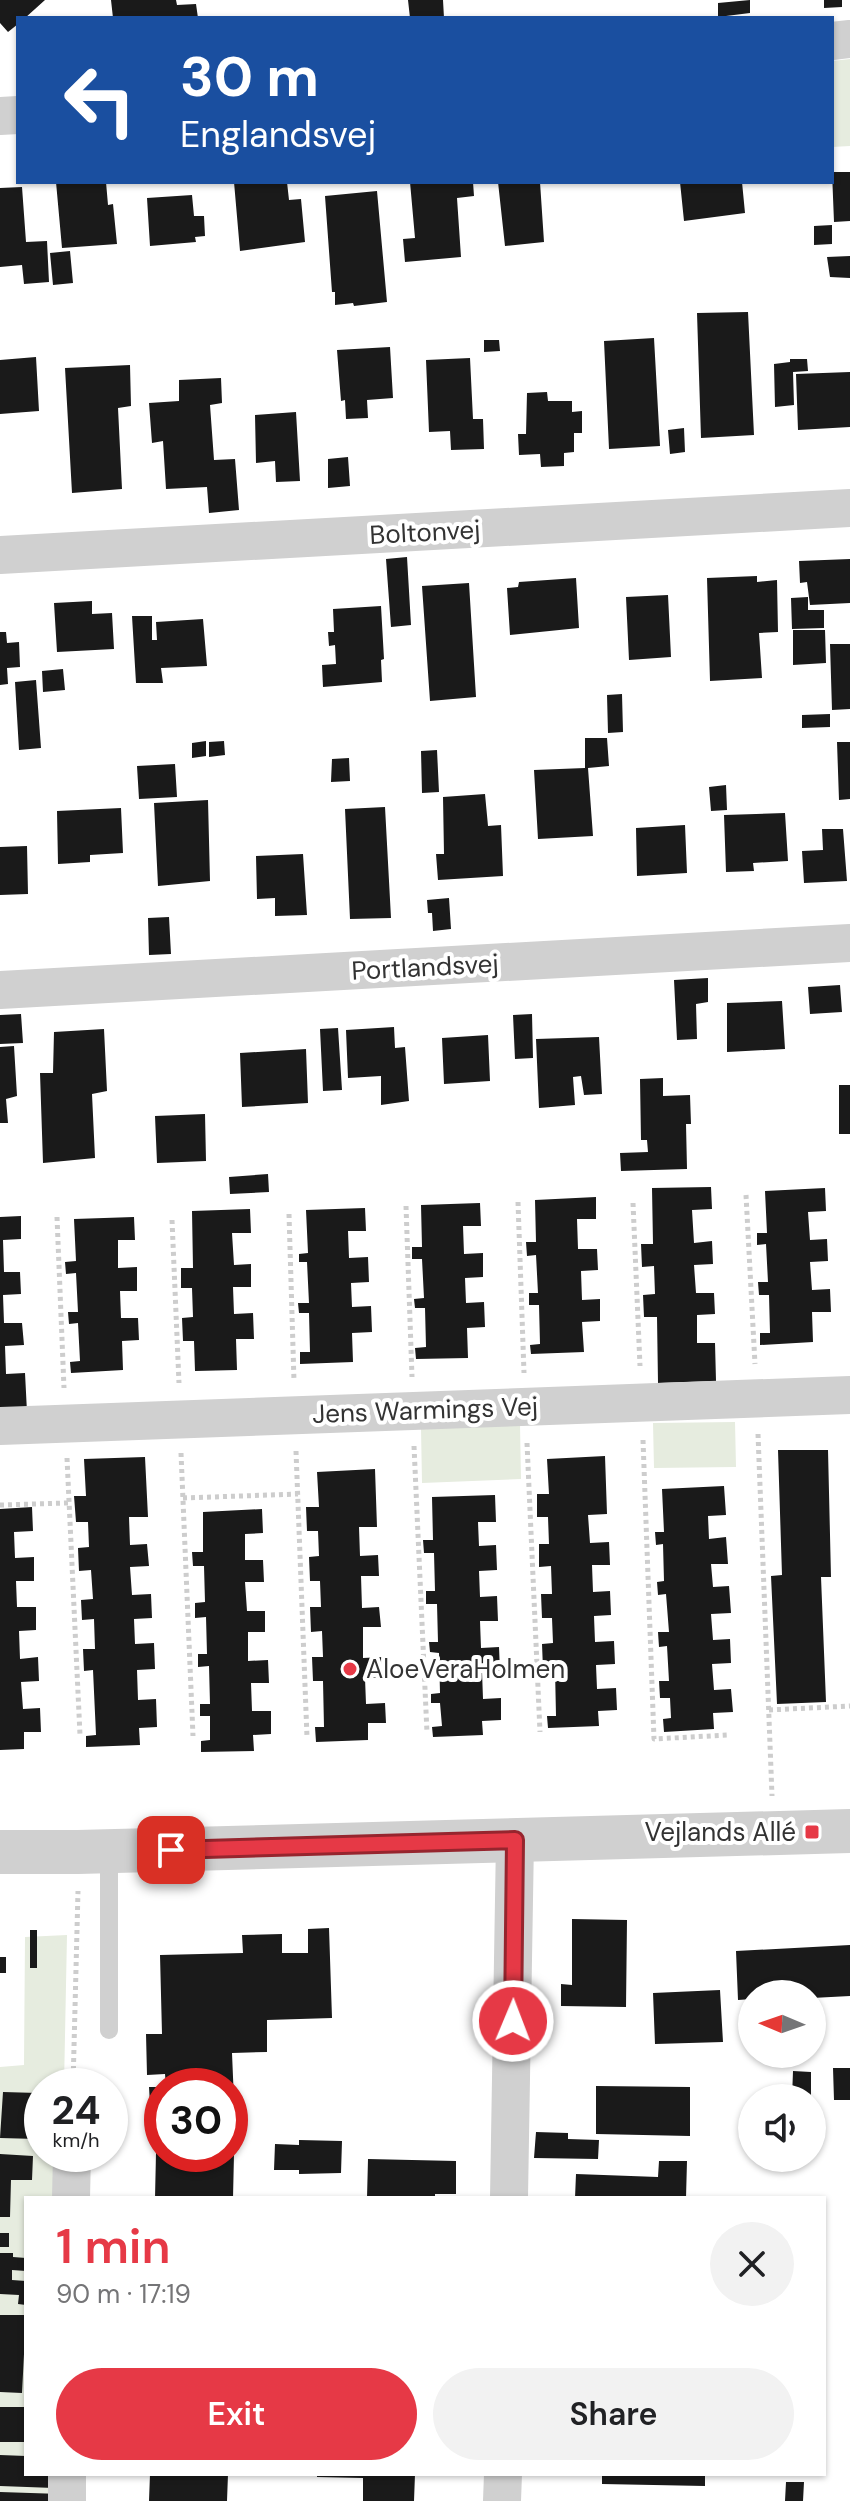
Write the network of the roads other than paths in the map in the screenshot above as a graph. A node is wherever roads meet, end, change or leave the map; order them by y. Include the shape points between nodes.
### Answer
1 (850, 508) edge
2 (0, 555) edge
3 (850, 943) edge
4 (0, 990) edge
5 (850, 1395) edge
6 (0, 1426) edge
7 (850, 1831) edge
8 (515, 1840) junction
9 (0, 1852) edge
10 (94, 1852) junction
11 (109, 2030) dead end
12 (72, 2172) edge
13 (71, 2196) edge
14 (509, 2196) edge
15 (67, 2476) edge
16 (503, 2476) edge
17 (67, 2501) edge
18 (502, 2501) edge

1 - 2 street, Boltonvej
3 - 4 street, Portlandsvej
5 - 6 street, Jens Warmings Vej
7 - 8 street
8 - 10 street
8 - 14 street
9 - 10 street
10 - 11 lane
12 - 13 street
15 - 17 street
16 - 18 street

